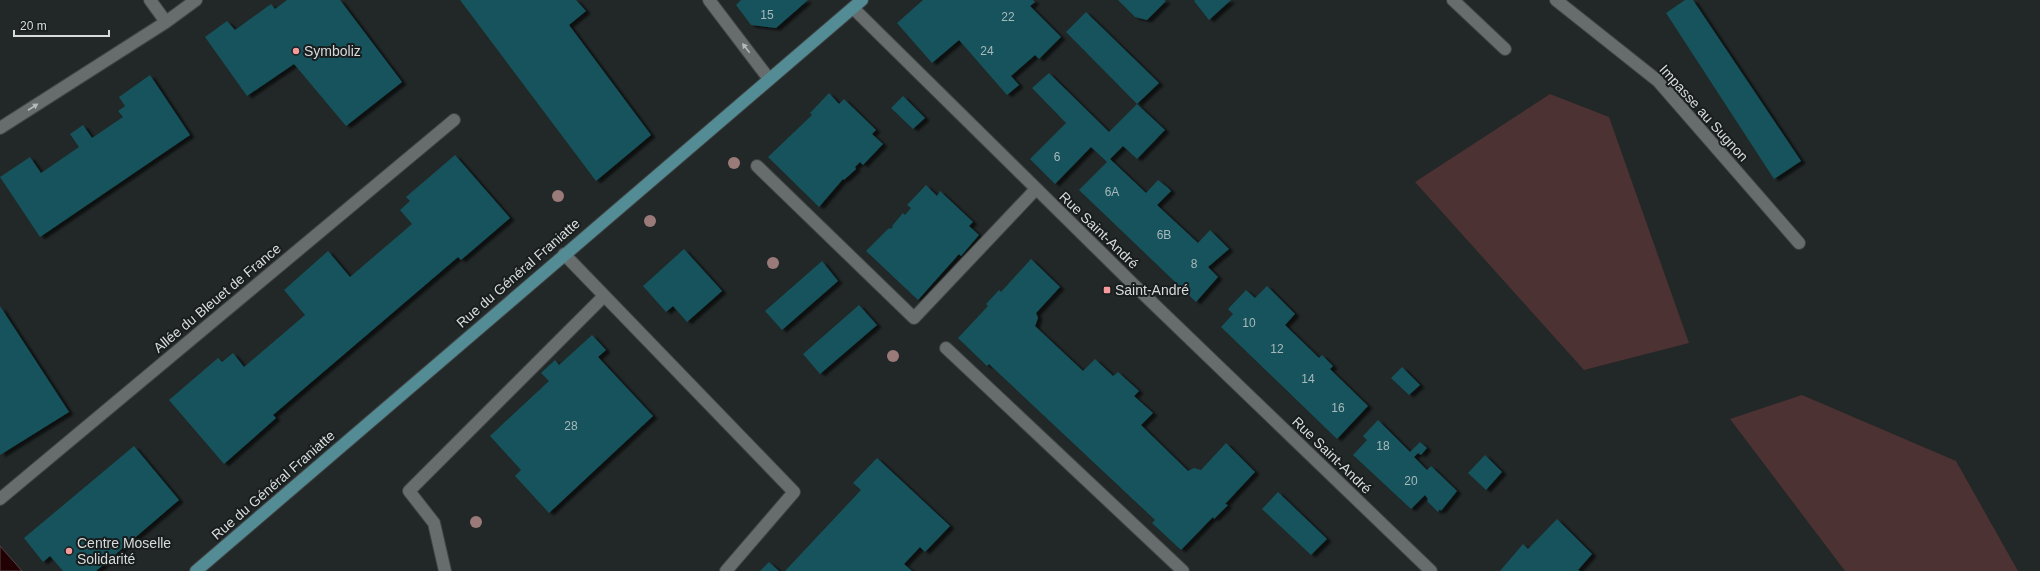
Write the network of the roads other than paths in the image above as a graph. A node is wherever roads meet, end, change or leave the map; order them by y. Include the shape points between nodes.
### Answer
1 (150, 0) edge
2 (196, 0) edge
3 (708, 0) edge
4 (1453, 0) edge
5 (1556, 0) edge
6 (857, 4) edge
7 (166, 22) junction
8 (1504, 49) dead end
9 (769, 79) junction
10 (454, 120) dead end
11 (0, 128) edge
12 (757, 166) dead end
13 (1036, 189) junction
14 (1799, 243) dead end
15 (564, 254) junction
16 (604, 296) junction
17 (946, 348) dead end
18 (0, 499) edge
19 (196, 571) edge
20 (445, 571) edge
21 (726, 571) edge
22 (1183, 571) edge
23 (1431, 571) edge

1 - 7 street
2 - 7 street
9 -> 3 street
4 - 8 street
5 - 14 street, Impasse au Sugnon via 1658,81
6 - 9 main road, Rue du Général Franiatte
6 - 13 street, Rue Saint-André
11 -> 7 street
9 - 15 main road, Rue du Général Franiatte
10 - 18 street, Allée du Bleuet de France
12 - 13 street via 914,318
13 - 23 street, Rue Saint-André
15 - 16 street
15 - 19 main road, Rue du Général Franiatte
16 - 20 street via 409,491 434,523
16 - 21 street via 794,492
17 - 22 street

